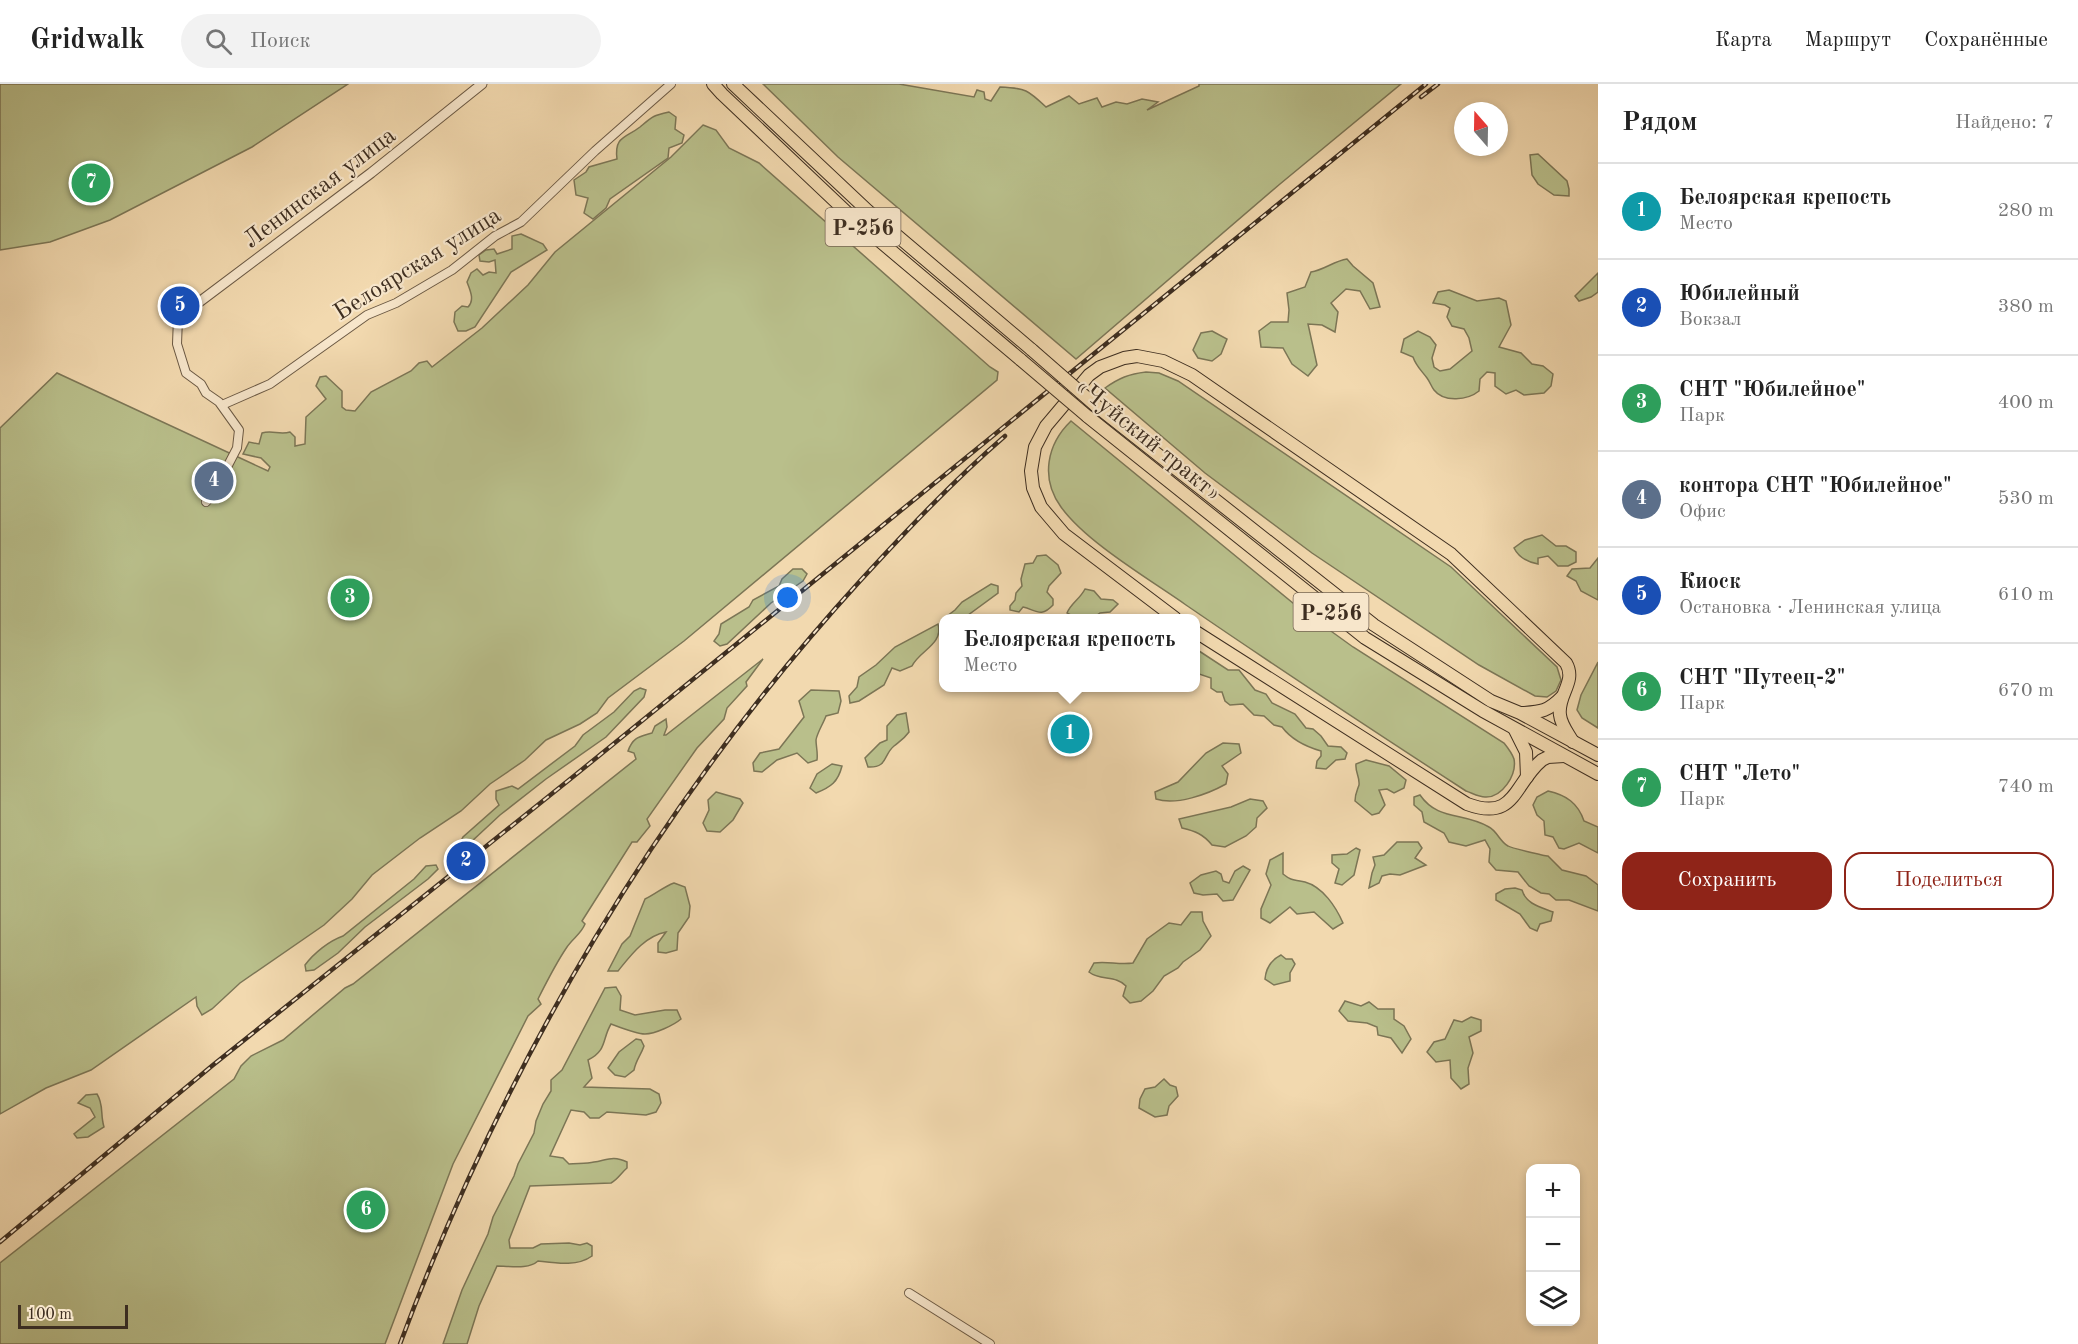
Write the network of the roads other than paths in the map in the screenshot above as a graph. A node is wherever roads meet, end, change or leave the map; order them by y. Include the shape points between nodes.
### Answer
1 (482, 84) edge
2 (671, 84) edge
3 (713, 84) edge
4 (733, 84) edge
5 (178, 318) joint
6 (222, 405) junction
7 (206, 502) dead end
8 (1170, 614) edge
9 (1200, 635) edge
10 (1563, 696) junction
11 (1520, 714) junction
12 (1515, 729) junction
13 (1573, 741) junction
14 (1598, 755) edge
15 (1564, 756) junction
16 (1598, 774) edge
17 (1527, 777) junction
18 (909, 1293) dead end
19 (990, 1344) edge

1 - 5 street, Ленинская улица
2 - 6 street, Белоярская улица via 521,222 495,236 452,270 367,315 270,384
3 - 12 highway, «Чуйский тракт» / Р-256, bridge via 856,221 1087,416 1365,638
4 - 11 highway, «Чуйский тракт» / Р-256, bridge via 868,211 1095,405 1374,625 1491,701
5 - 6 street via 177,344 186,373
6 - 7 street via 239,430 237,448
8 - 10 highway via 1064,534 1041,507 1031,479 1035,447 1046,426 1089,375 1124,358 1163,361 1192,375 1451,554 1566,663 1570,677
9 - 17 highway via 1467,804 1483,810 1499,807 1509,801
10 - 11 highway via 1550,709
10 - 13 highway via 1560,716
11 - 13 highway, «Чуйский тракт» / Р-256
12 - 15 highway, «Чуйский тракт» / Р-256
12 - 17 highway via 1526,752
13 - 14 highway, «Чуйский тракт» / Р-256
15 - 16 highway, «Чуйский тракт» / Р-256
15 - 17 highway via 1542,760
18 - 19 street

